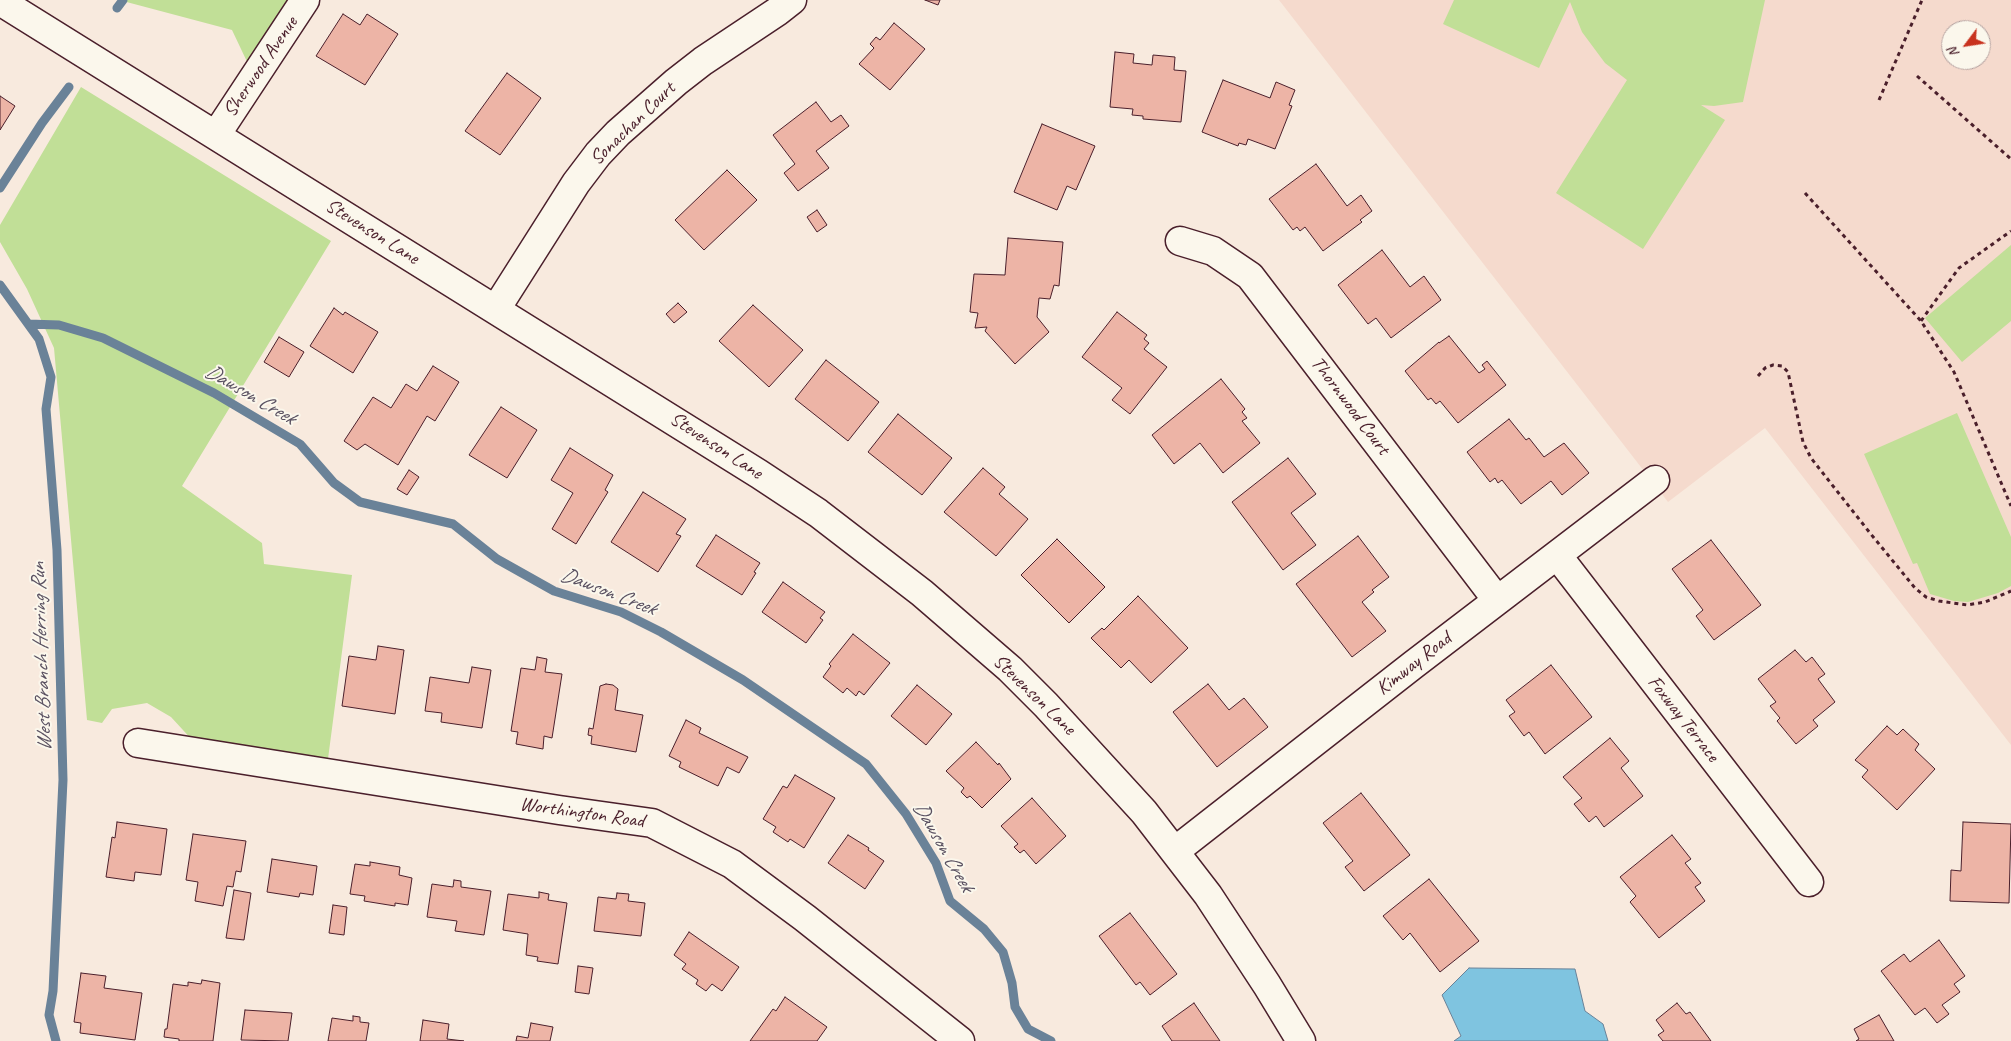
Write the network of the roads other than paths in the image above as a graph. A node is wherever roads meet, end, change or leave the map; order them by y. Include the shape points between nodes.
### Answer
1 (305, 0) edge
2 (792, 0) edge
3 (0, 1) edge
4 (216, 135) junction
5 (1180, 241) dead end
6 (496, 309) junction
7 (1656, 480) dead end
8 (1557, 555) junction
9 (1497, 600) junction
10 (138, 743) dead end
11 (1175, 851) junction
12 (1809, 882) dead end
13 (960, 1041) edge
14 (1301, 1041) edge

1 - 4 street, Sherwood Avenue
2 - 6 street, Sonachan Court via 704,61 618,133 576,183
3 - 4 street, Stevenson Lane
4 - 6 street, Stevenson Lane
5 - 9 street, Thornwood Court via 1213,250 1250,276
6 - 11 street, Stevenson Lane via 767,479 914,587 1046,705
7 - 8 street, Kimway Road
8 - 9 street, Kimway Road
8 - 12 street, Foxway Terrace
9 - 11 street, Kimway Road
10 - 13 street, Worthington Road via 652,823 732,864
11 - 14 street, Stevenson Lane via 1268,985

